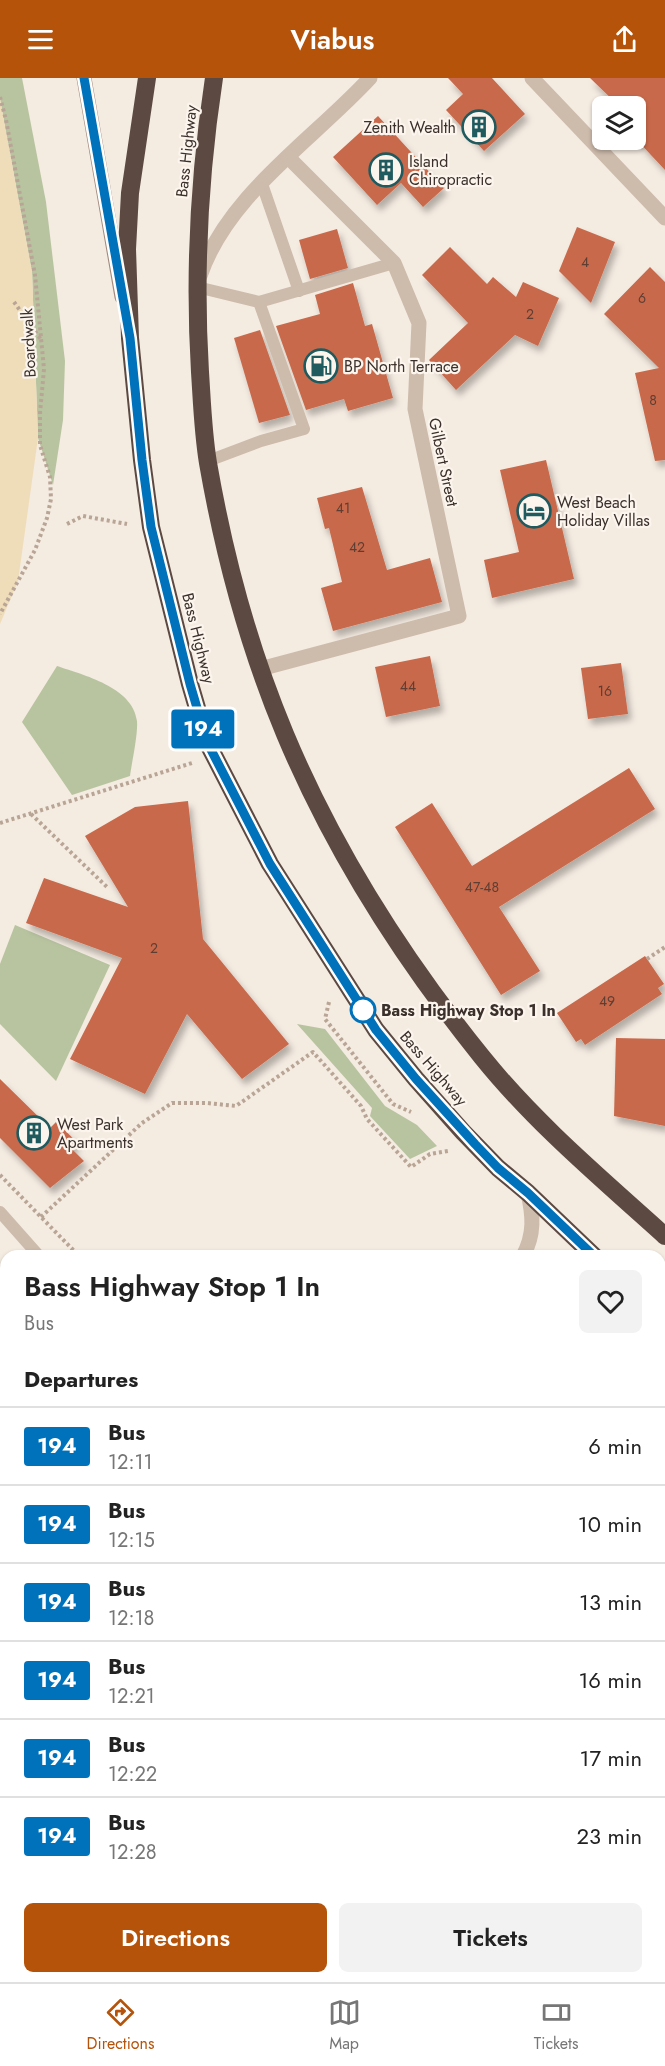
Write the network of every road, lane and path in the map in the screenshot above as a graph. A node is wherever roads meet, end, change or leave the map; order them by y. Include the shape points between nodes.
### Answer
1 (84, 78) edge
2 (147, 78) edge
3 (214, 78) edge
4 (532, 78) edge
5 (364, 81) edge
6 (0, 97) edge
7 (288, 157) junction
8 (262, 184) junction
9 (665, 218) edge
10 (394, 263) junction
11 (197, 287) junction
12 (298, 291) junction
13 (14, 302) dead end
14 (259, 302) junction
15 (130, 338) junction
16 (42, 341) junction
17 (208, 461) junction
18 (67, 524) dead end
19 (151, 527) junction
20 (0, 614) edge
21 (260, 669) junction
22 (194, 762) dead end
23 (31, 814) junction
24 (0, 823) edge
25 (107, 888) dead end
26 (665, 946) edge
27 (647, 959) dead end
28 (454, 1150) dead end
29 (0, 1175) edge
30 (528, 1193) junction
31 (0, 1212) edge
32 (41, 1217) junction
33 (665, 1236) edge
34 (34, 1250) edge
35 (73, 1250) edge
36 (525, 1250) edge
37 (588, 1250) edge

1 - 15 street
2 - 15 highway, Bass Highway via 130,193
3 - 11 highway, Bass Highway via 202,166
4 - 9 street
5 - 7 street
6 - 16 path, Boardwalk via 35,275
7 - 8 street
7 - 10 street, Gilbert Street
8 - 11 street via 218,238
8 - 12 lane
10 - 12 lane
10 - 21 street, Gilbert Street via 419,323 414,409 459,616
11 - 14 lane
11 - 17 highway, Bass Highway
12 - 14 lane
13 - 16 path
14 - 17 lane via 304,429
15 - 19 highway, Bass Highway
16 - 20 path, Boardwalk via 40,445 50,477 51,499 35,550
17 - 21 highway, Bass Highway via 227,556
18 - 19 path via 83,516
19 - 30 highway, Bass Highway via 207,742 270,864 376,1030 463,1132
21 - 33 highway, Bass Highway via 312,793 402,951 484,1059 550,1132
22 - 23 path
23 - 24 path
23 - 25 path
26 - 27 path
28 - 32 path via 430,1154 411,1167 313,1052 236,1106 172,1103 142,1123
29 - 32 path
30 - 36 street via 533,1224
30 - 37 highway, Bass Highway
31 - 34 lane
32 - 35 path

